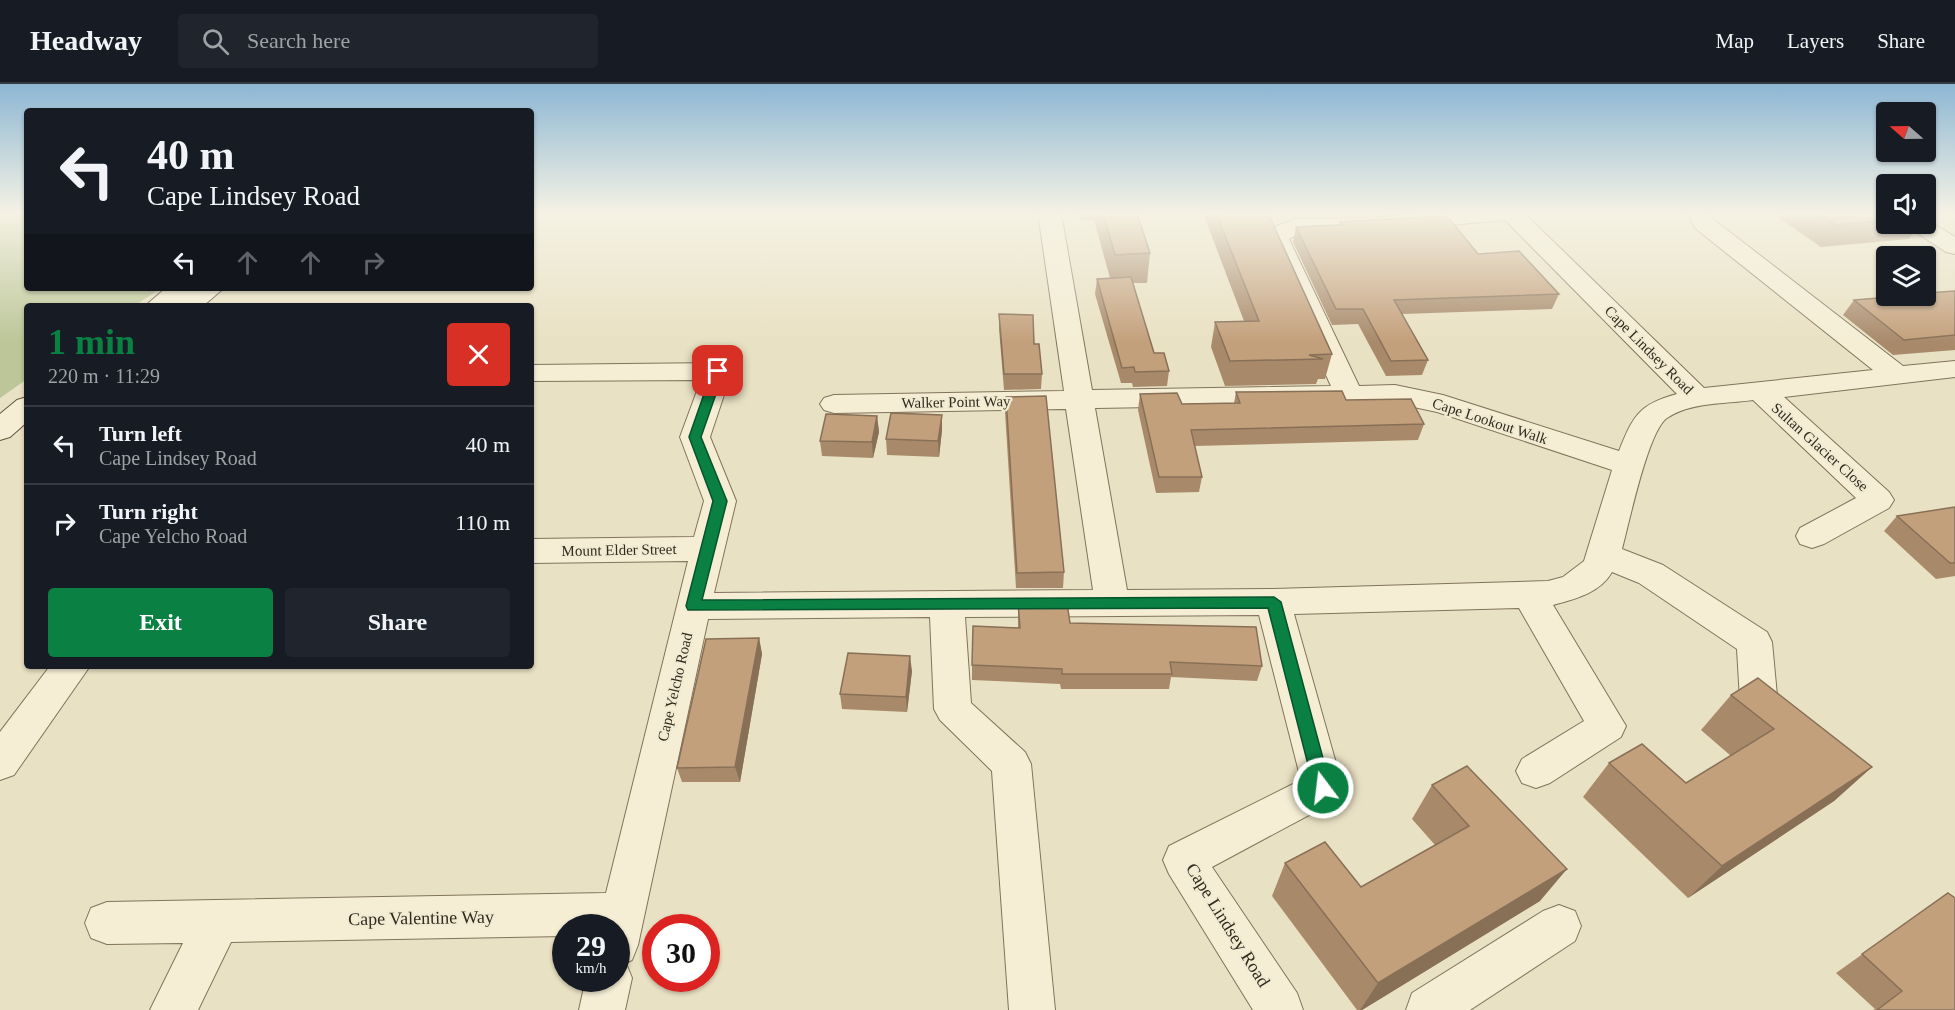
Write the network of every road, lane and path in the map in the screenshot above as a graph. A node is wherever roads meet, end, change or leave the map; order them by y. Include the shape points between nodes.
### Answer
1 (1055, 256) edge
2 (1284, 256) edge
3 (1554, 256) edge
4 (1746, 256) edge
5 (179, 291) edge
6 (208, 291) edge
7 (162, 303) edge
8 (190, 303) edge
9 (1955, 369) edge
10 (534, 373) edge
11 (1897, 375) junction
12 (1760, 391) junction
13 (1349, 395) junction
14 (1697, 398) junction
15 (1079, 400) junction
16 (834, 404) dead end
17 (24, 409) edge
18 (24, 421) edge
19 (0, 430) edge
20 (0, 438) edge
21 (1629, 465) junction
22 (1812, 536) dead end
23 (708, 549) junction
24 (534, 551) edge
25 (1604, 555) junction
26 (1529, 595) junction
27 (1274, 602) junction
28 (1112, 603) junction
29 (948, 604) junction
30 (693, 606) junction
31 (70, 669) edge
32 (1760, 717) edge
33 (0, 763) edge
34 (1536, 771) dead end
35 (624, 914) edge
36 (218, 921) junction
37 (108, 923) dead end
38 (1559, 926) dead end
39 (552, 928) edge
40 (606, 992) edge
41 (173, 1010) edge
42 (602, 1010) edge
43 (1032, 1010) edge
44 (1280, 1010) edge
45 (1430, 1010) edge

1 - 15 street
2 - 13 street
3 - 14 street, Cape Lindsey Road
4 - 11 street
5 - 7 street
6 - 8 street
9 - 11 street, Sultan Glacier Close
10 - 23 street, Cape Yelcho Road via 718,371 695,437 720,501
11 - 12 street, Sultan Glacier Close
12 - 14 street, Sultan Glacier Close
12 - 22 street, Sultan Glacier Close via 1878,500
13 - 15 street, Cape Lookout Walk
13 - 21 street, Cape Lookout Walk via 1421,398
14 - 21 street, Cape Lindsey Road via 1657,411 1645,422
15 - 16 street, Walker Point Way
15 - 28 street
17 - 19 street
18 - 20 street
21 - 25 street, Cape Lindsey Road
23 - 24 street, Mount Elder Street
23 - 30 street, Cape Yelcho Road
25 - 26 street, Cape Lindsey Road via 1596,570 1575,586
25 - 32 street via 1650,574 1754,642
26 - 27 street, Cape Lindsey Road
26 - 34 street via 1607,726
27 - 28 street, Cape Lindsey Road
27 - 44 street, Cape Lindsey Road via 1323,788 1184,860
28 - 29 street, Cape Lindsey Road
29 - 30 street, Cape Lindsey Road
29 - 43 street via 952,709 1011,764
30 - 35 street, Cape Yelcho Road
31 - 33 street
36 - 37 street, Cape Valentine Way
36 - 39 street, Cape Valentine Way
36 - 41 street
38 - 45 street
40 - 42 street

